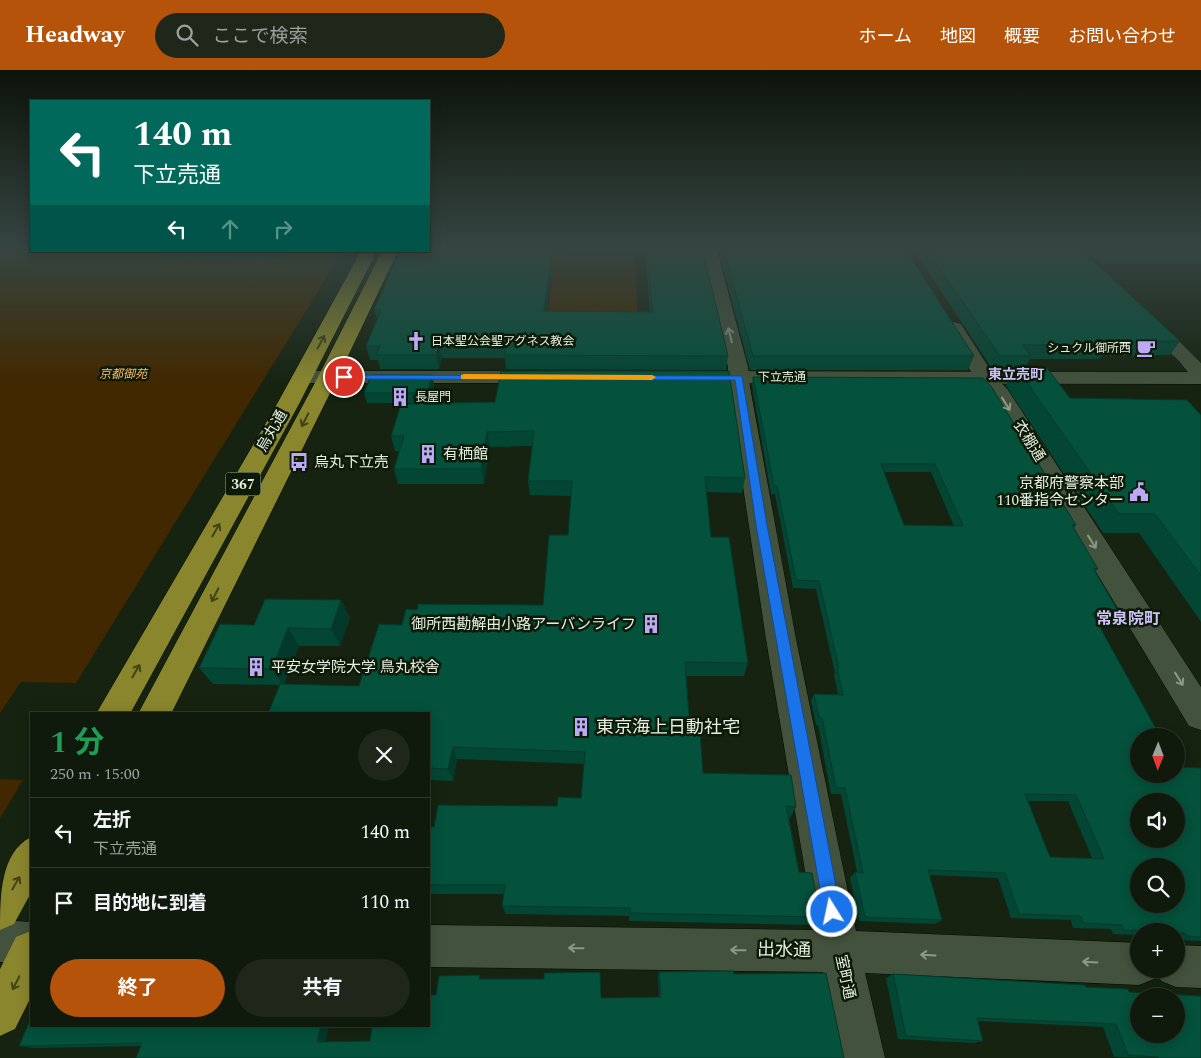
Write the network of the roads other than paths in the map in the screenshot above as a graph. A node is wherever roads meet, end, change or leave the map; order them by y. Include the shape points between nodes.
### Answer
1 (347, 293) edge
2 (369, 293) edge
3 (720, 293) edge
4 (1135, 308) edge
5 (943, 312) edge
6 (303, 377) junction
7 (328, 377) junction
8 (559, 377) edge
9 (676, 377) edge
10 (738, 377) junction
11 (1201, 377) edge
12 (985, 378) junction
13 (113, 712) edge
14 (155, 712) edge
15 (1201, 715) edge
16 (30, 858) edge
17 (0, 910) edge
18 (0, 941) edge
19 (30, 942) edge
20 (430, 946) edge
21 (839, 951) junction
22 (30, 954) edge
23 (1130, 964) edge
24 (1185, 966) edge
25 (1201, 967) edge
26 (0, 1014) edge
27 (862, 1058) edge

6 -> 1 highway, 烏丸通 / 367
2 - 7 highway, 烏丸通 / 367
10 -> 3 street, 室町通
4 - 11 street via 1186,357
5 - 12 street, 衣棚通
6 - 7 street
13 -> 6 highway, 烏丸通 / 367
7 - 8 street
7 -> 14 highway, 烏丸通 / 367
9 - 10 street, 下立売通
10 - 12 street, 下立売通
10 - 21 street, 室町通 via 761,525
11 - 12 street, 下立売通
12 -> 15 street, 衣棚通 via 997,390
17 -> 16 highway
18 - 19 street
21 -> 20 street, 出水通
23 -> 21 street, 出水通
21 - 27 street, 室町通
22 -> 26 highway
24 - 25 street

